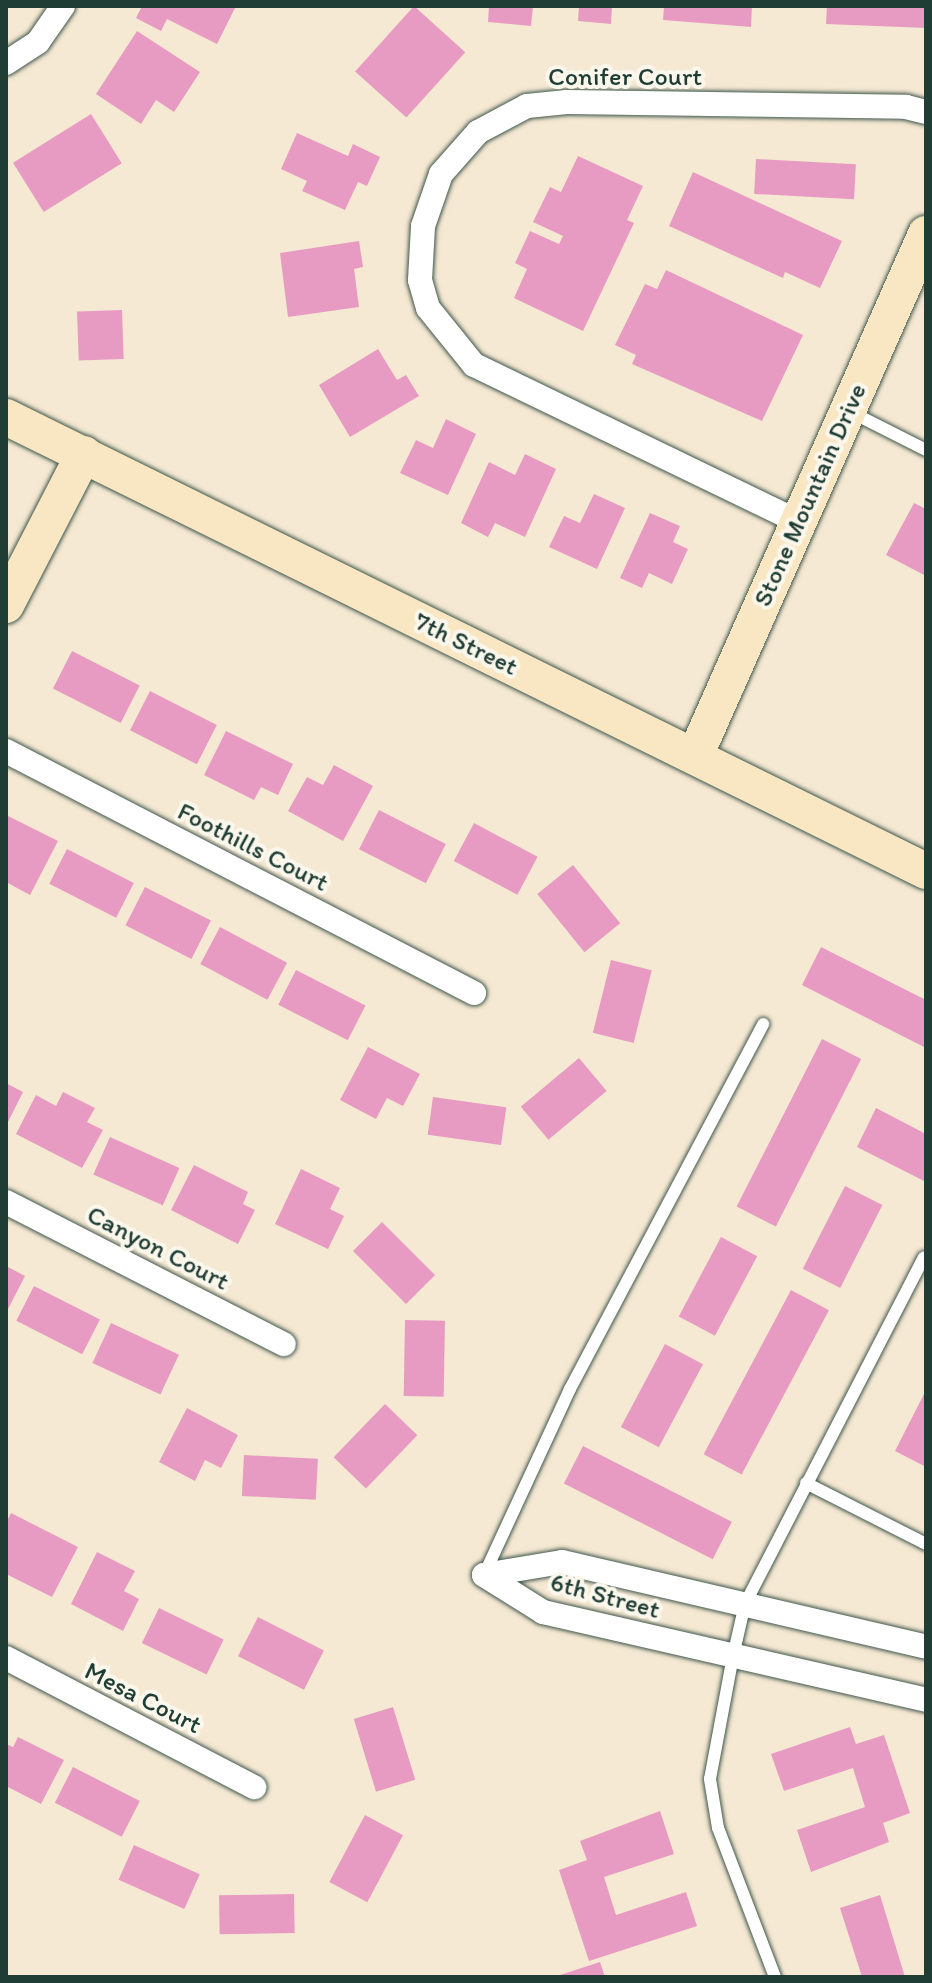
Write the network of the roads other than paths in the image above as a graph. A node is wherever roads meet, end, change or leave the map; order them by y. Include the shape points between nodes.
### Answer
1 (63, 6) edge
2 (6, 63) edge
3 (926, 112) edge
4 (926, 234) edge
5 (848, 410) junction
6 (6, 417) edge
7 (926, 450) edge
8 (84, 454) junction
9 (799, 522) junction
10 (6, 605) edge
11 (6, 751) edge
12 (695, 756) junction
13 (926, 871) edge
14 (474, 993) dead end
15 (763, 1024) dead end
16 (6, 1202) edge
17 (924, 1257) dead end
18 (284, 1344) dead end
19 (806, 1483) junction
20 (926, 1544) edge
21 (484, 1575) junction
22 (745, 1604) junction
23 (926, 1647) edge
24 (733, 1656) junction
25 (6, 1658) edge
26 (926, 1700) edge
27 (254, 1787) dead end
28 (775, 1977) edge

1 - 2 street via 38,42
3 - 9 street, Conifer Court via 906,107 613,102 527,106 478,132 441,174 423,226 420,280 428,308 474,365
4 - 5 street, Stone Mountain Drive
5 - 7 lane
5 - 9 street, Stone Mountain Drive
6 - 8 street, 7th Street
8 - 10 street
8 - 12 street, 7th Street
9 - 12 street, Stone Mountain Drive
11 - 14 street, Foothills Court
12 - 13 street, 7th Street
15 - 21 lane via 570,1389
16 - 18 street, Canyon Court
17 - 19 lane
19 - 20 lane
19 - 22 lane
21 - 22 street, 6th Street via 562,1562
21 - 24 street, 6th Street via 543,1612
22 - 23 street, 6th Street
22 - 24 lane
24 - 26 street, 6th Street
24 - 28 lane via 710,1779 718,1828
25 - 27 street, Mesa Court

